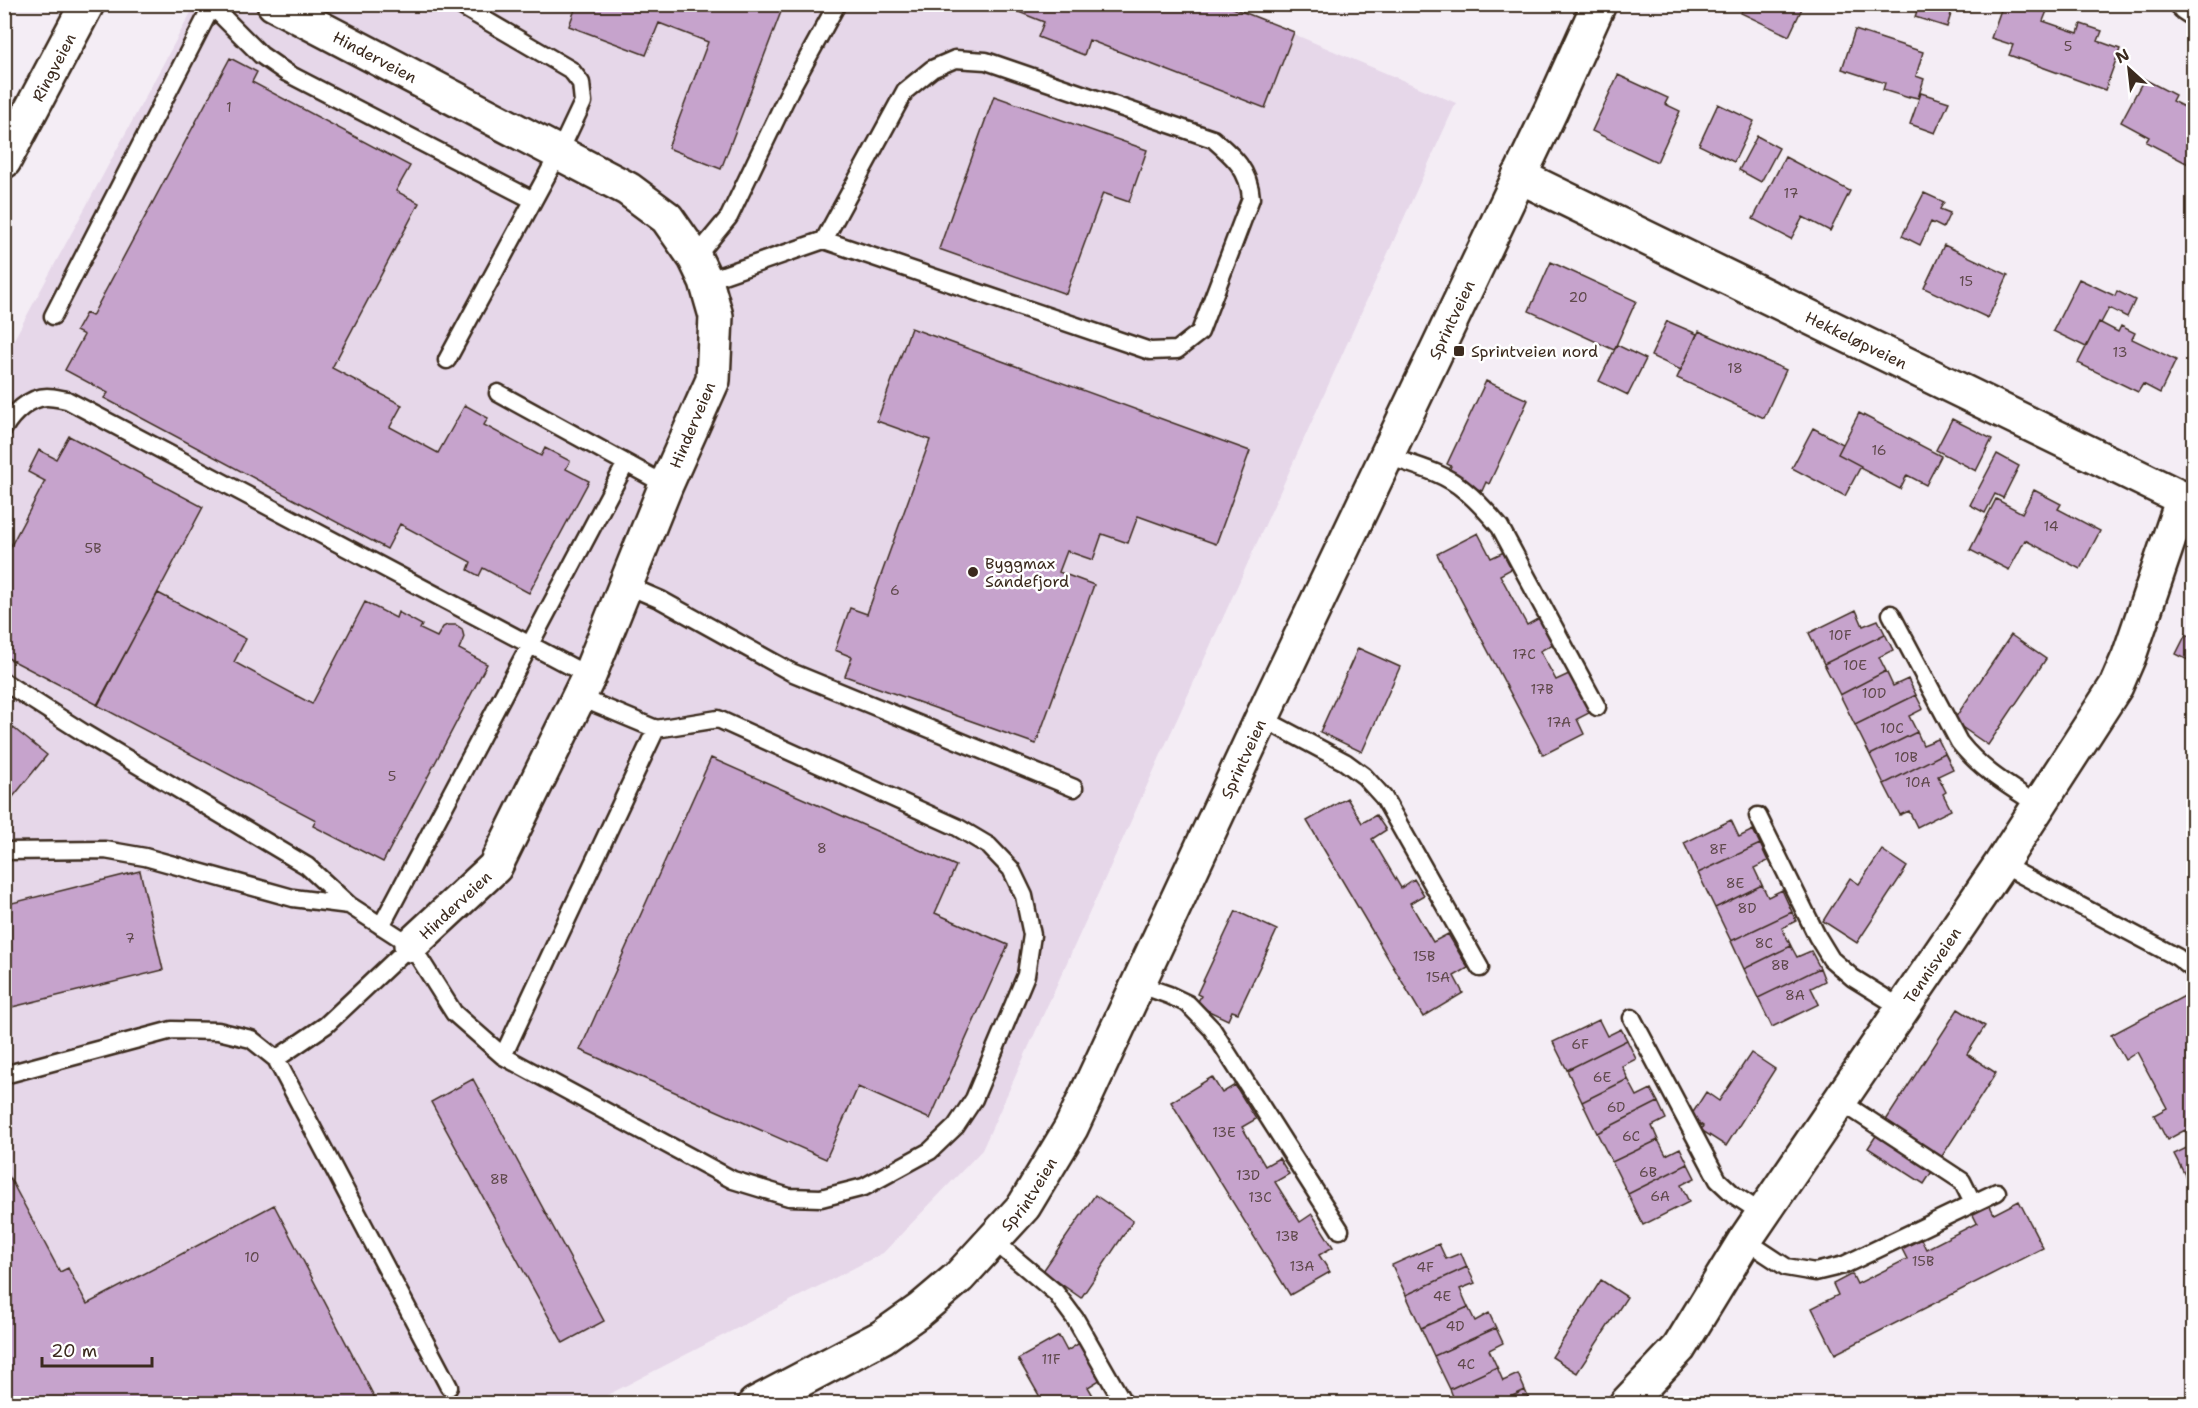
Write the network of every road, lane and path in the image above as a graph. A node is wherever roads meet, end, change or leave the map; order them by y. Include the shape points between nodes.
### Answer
1 (87, 4) edge
2 (274, 4) edge
3 (458, 4) edge
4 (837, 4) edge
5 (1599, 4) edge
6 (2188, 4) edge
7 (212, 5) edge
8 (2193, 8) edge
9 (559, 153) junction
10 (4, 161) edge
11 (1519, 176) junction
12 (533, 200) junction
13 (824, 240) junction
14 (700, 270) junction
15 (52, 316) dead end
16 (447, 360) dead end
17 (498, 393) dead end
18 (4, 429) edge
19 (1387, 456) junction
20 (626, 463) junction
21 (666, 485) junction
22 (2188, 501) edge
23 (626, 585) junction
24 (1891, 614) dead end
25 (531, 645) junction
26 (4, 682) edge
27 (584, 687) junction
28 (1597, 707) dead end
29 (1262, 718) junction
30 (656, 729) junction
31 (1074, 788) dead end
32 (2038, 805) junction
33 (1758, 816) dead end
34 (4, 851) edge
35 (2001, 864) junction
36 (349, 905) junction
37 (381, 926) junction
38 (411, 945) junction
39 (1480, 968) dead end
40 (2193, 970) edge
41 (1138, 984) junction
42 (1903, 1009) junction
43 (1632, 1018) dead end
44 (502, 1056) junction
45 (276, 1059) junction
46 (4, 1075) edge
47 (1840, 1101) junction
48 (1997, 1192) dead end
49 (1973, 1203) junction
50 (1763, 1214) junction
51 (1340, 1230) dead end
52 (1744, 1240) junction
53 (994, 1241) junction
54 (450, 1387) dead end
55 (754, 1404) edge
56 (1124, 1404) edge
57 (1626, 1404) edge

1 - 10 street, Ringveien
2 - 9 street, Hinderveien
3 - 9 lane via 571,70 581,83 583,102
4 - 14 lane
5 - 11 street, Sprintveien
6 - 8 street
7 - 12 lane via 261,55 287,74
7 - 15 lane
9 - 12 lane
9 - 14 street, Hinderveien via 628,189 667,218
11 - 19 street, Sprintveien
11 - 22 street, Hekkeløpveien
12 - 16 lane
13 - 13 lane via 1150,351 1177,350 1200,332 1251,198 1250,181 1234,156 1213,139 986,61 955,59 932,69 905,92
13 - 14 lane
14 - 21 street, Hinderveien via 717,316 713,380
17 - 20 lane
18 - 25 lane via 28,403 46,397 67,400
19 - 28 lane via 1463,488 1500,527
19 - 29 street, Sprintveien
20 - 21 lane
20 - 25 lane
21 - 23 street, Hinderveien
22 - 32 street, Tennisveien via 2115,686
23 - 27 street, Hinderveien
23 - 31 lane via 661,600 791,672
24 - 32 lane via 1959,742 1972,759
25 - 27 lane
25 - 37 lane
26 - 36 lane via 306,866
27 - 30 lane
27 - 38 street, Hinderveien via 495,867
29 - 39 lane via 1346,762 1384,798
29 - 41 street, Sprintveien
30 - 44 lane
30 - 44 lane via 718,719 957,827 988,846 1011,869 1024,896 1032,935 1026,975 974,1099 956,1126 930,1151 864,1187 821,1198 789,1197 733,1180
32 - 35 street, Tennisveien
33 - 42 lane via 1831,959 1853,978
34 - 36 lane via 105,850 145,857 294,898
35 - 40 lane via 2177,957
35 - 42 street, Tennisveien
36 - 37 lane
37 - 38 lane
38 - 44 lane via 454,1013
38 - 45 lane via 326,1025
41 - 51 lane via 1188,1004 1212,1029
41 - 53 street, Sprintveien via 1071,1128 1024,1206
42 - 47 street, Tennisveien
43 - 50 lane via 1718,1180
45 - 46 lane via 251,1039 218,1031 172,1030
45 - 54 lane
47 - 49 lane via 1962,1180
47 - 50 street, Tennisveien
48 - 49 lane
49 - 52 lane via 1844,1265 1815,1272 1786,1267
50 - 52 street, Tennisveien
52 - 57 street, Tennisveien via 1678,1348
53 - 55 street, Sprintveien via 959,1278 882,1337
53 - 56 lane via 1056,1293

